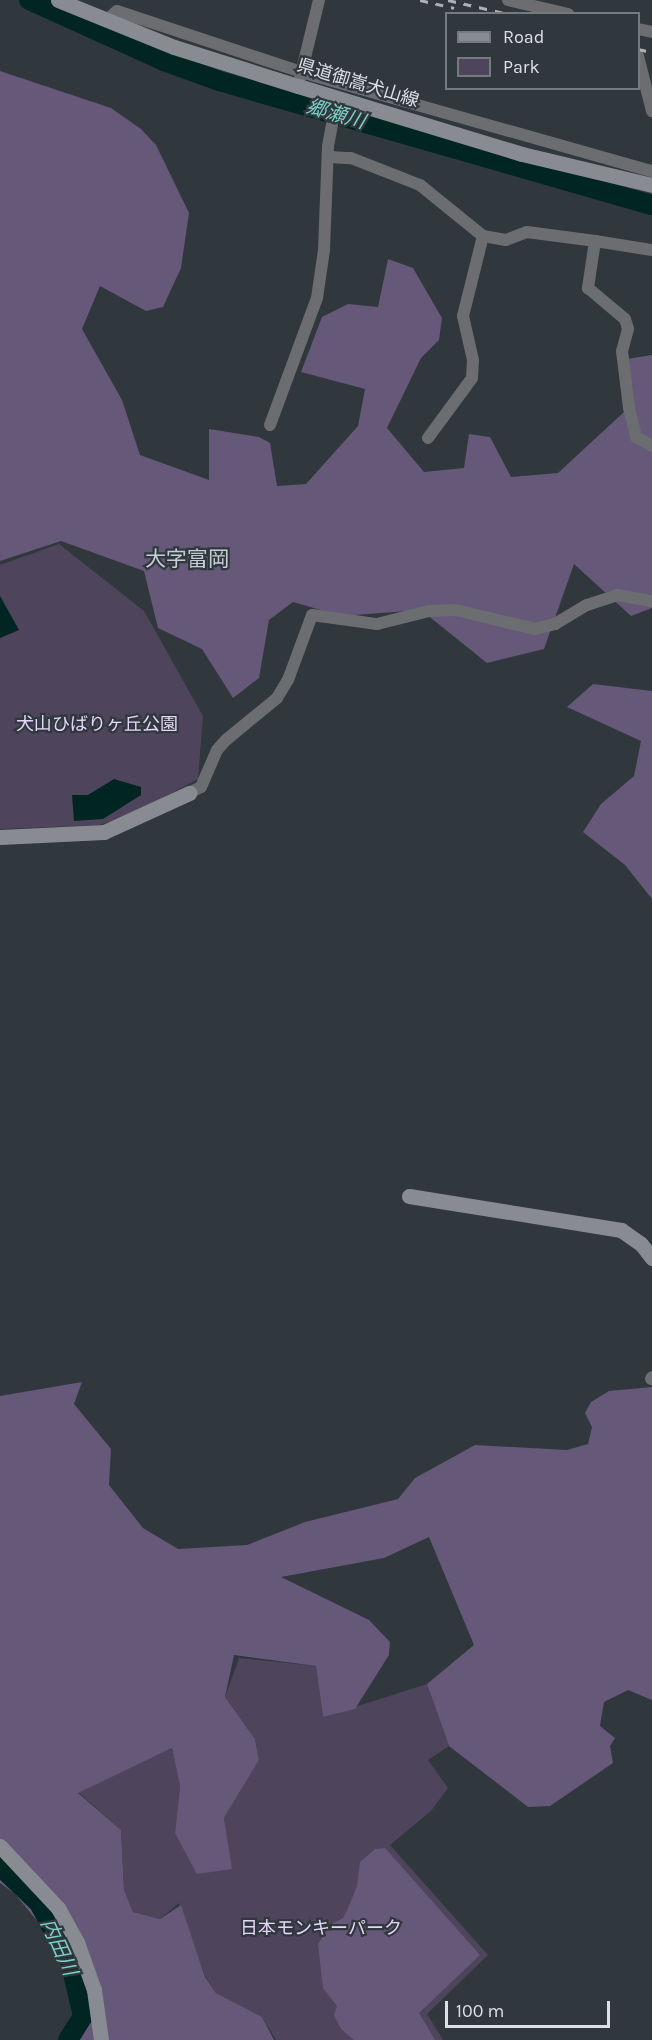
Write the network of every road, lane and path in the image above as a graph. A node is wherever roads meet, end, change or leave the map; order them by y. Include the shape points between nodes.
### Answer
1 (58, 0) edge
2 (319, 0) edge
3 (508, 0) edge
4 (559, 12) edge
5 (640, 60) edge
6 (300, 79) junction
7 (336, 101) junction
8 (652, 111) edge
9 (329, 157) junction
10 (652, 171) edge
11 (652, 185) edge
12 (483, 236) junction
13 (594, 241) junction
14 (652, 250) edge
15 (270, 425) dead end
16 (428, 438) dead end
17 (652, 446) edge
18 (652, 601) edge
19 (189, 793) joint
20 (0, 837) edge
21 (409, 1196) dead end
22 (652, 1258) edge
23 (0, 1846) edge
24 (101, 2040) edge

1 - 6 main road, 県道御嵩犬山線 via 174,47
2 - 6 street
3 - 4 street
5 - 8 street
6 - 7 main road, 県道御嵩犬山線
6 - 10 street
7 - 9 street via 330,124
7 - 11 main road, 県道御嵩犬山線 via 522,154
9 - 12 street via 351,158 403,176 444,202
9 - 15 street via 317,298
12 - 13 street via 506,240 527,232
12 - 16 street via 463,316 473,360 472,378
13 - 14 street
13 - 17 street via 588,288 625,319 628,329 622,351 629,408 636,437
18 - 19 street via 617,595 587,605 555,624 535,629 456,610 429,611 377,624 312,615 288,680 277,698 226,740 217,750 201,787
19 - 20 main road via 104,832
21 - 22 main road via 621,1230 641,1244
23 - 24 main road via 58,1908 77,1942 94,1990

